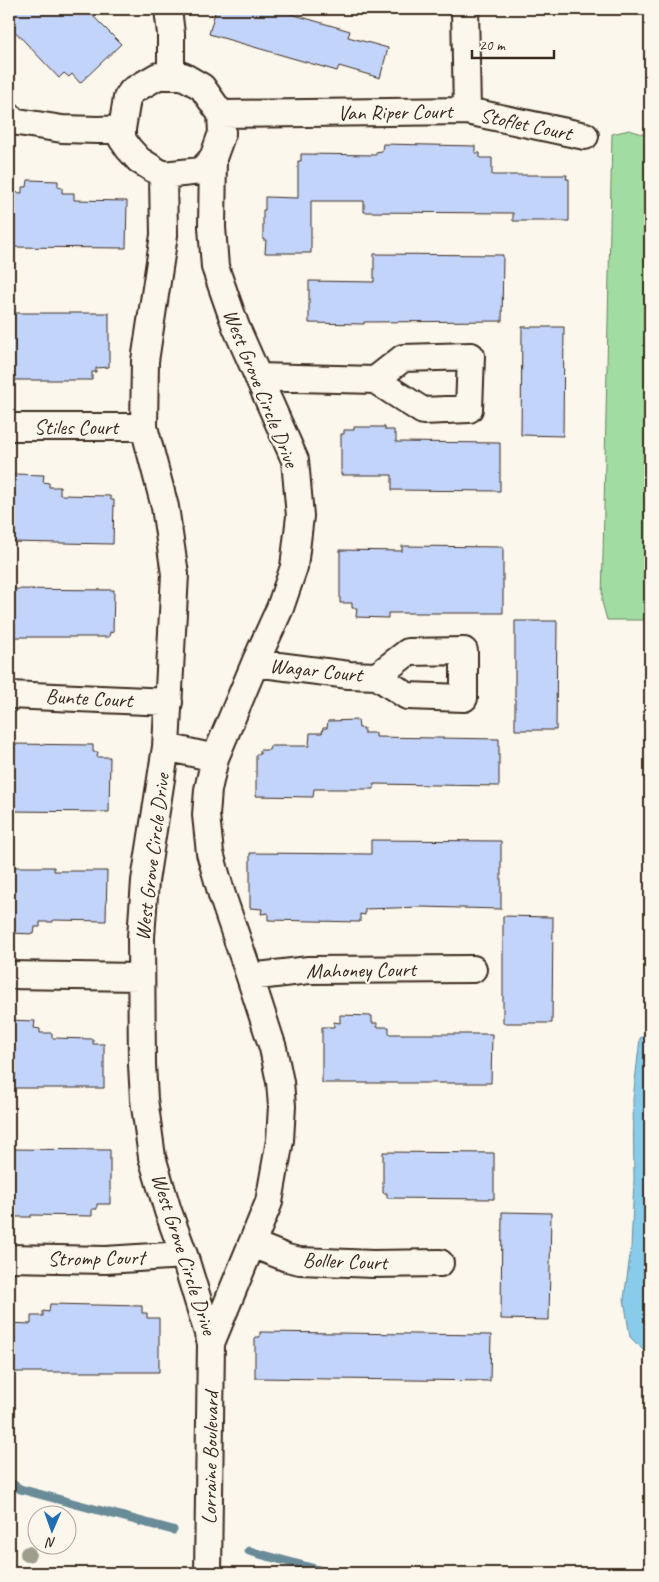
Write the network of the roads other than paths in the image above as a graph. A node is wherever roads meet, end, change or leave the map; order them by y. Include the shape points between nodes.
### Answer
1 (168, 9) edge
2 (465, 9) edge
3 (171, 76) junction
4 (467, 111) junction
5 (221, 114) junction
6 (10, 121) edge
7 (122, 128) junction
8 (584, 136) dead end
9 (213, 158) junction
10 (163, 175) junction
11 (258, 377) junction
12 (375, 380) dead end
13 (9, 427) edge
14 (144, 427) junction
15 (255, 663) junction
16 (377, 676) dead end
17 (9, 695) edge
18 (169, 702) junction
19 (166, 747) junction
20 (215, 758) junction
21 (473, 969) dead end
22 (9, 976) edge
23 (140, 977) junction
24 (250, 977) junction
25 (252, 1244) junction
26 (184, 1255) junction
27 (9, 1258) edge
28 (440, 1263) dead end
29 (211, 1343) junction
30 (208, 1573) edge

1 - 3 street
2 - 4 street, Van Riper Court
3 - 5 street via 183,76 202,87
3 - 7 street via 158,76 132,90 127,98
4 - 5 street, Van Riper Court
4 - 8 street, Stoflet Court
5 - 9 street via 222,133
6 - 7 street via 62,129
7 - 10 street via 122,138 129,149 139,160
9 - 10 street via 201,171
9 - 11 street, West Grove Circle Drive via 215,267
10 - 14 street, West Grove Circle Drive via 164,235 145,360
11 - 12 street
11 - 15 street, West Grove Circle Drive via 295,460 300,516 294,567
13 - 14 street, Stiles Court
14 - 18 street, West Grove Circle Drive via 165,507 175,574
15 - 16 street, Wagar Court via 349,676
15 - 20 street, West Grove Circle Drive
17 - 18 street, Bunte Court
18 - 19 street, West Grove Circle Drive
19 - 20 street
19 - 23 street, West Grove Circle Drive via 145,881
20 - 24 street, West Grove Circle Drive via 206,815 210,853
21 - 24 street, Mahoney Court via 309,970
22 - 23 street
23 - 26 street, West Grove Circle Drive via 144,1099 152,1156
24 - 25 street, West Grove Circle Drive via 273,1048 282,1106 280,1140 269,1202
25 - 28 street, Boller Court via 300,1261
25 - 29 street, West Grove Circle Drive
26 - 27 street, Stromp Court via 106,1260
26 - 29 street, West Grove Circle Drive
29 - 30 street, Lorraine Boulevard

